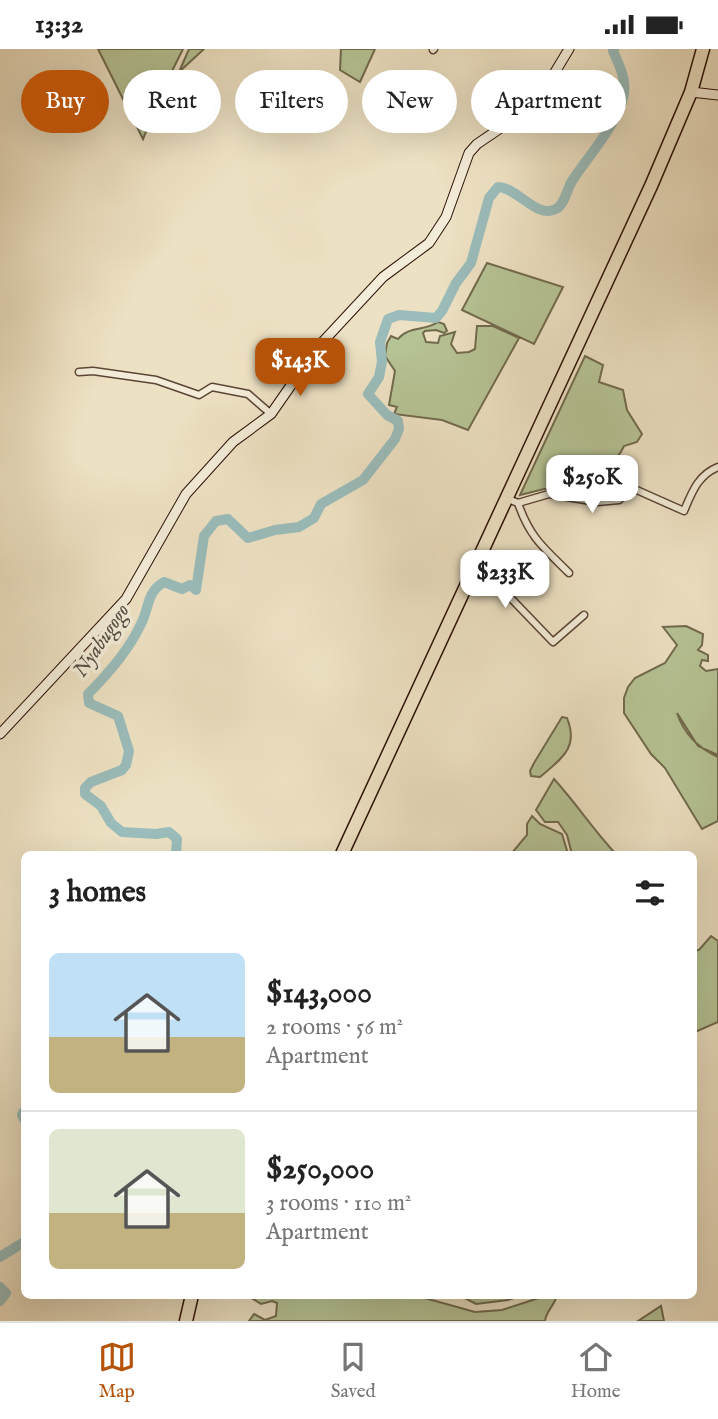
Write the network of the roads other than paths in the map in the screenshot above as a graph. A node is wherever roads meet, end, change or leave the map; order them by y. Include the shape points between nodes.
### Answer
1 (569, 49) edge
2 (703, 49) edge
3 (691, 92) junction
4 (718, 95) edge
5 (79, 372) dead end
6 (271, 414) junction
7 (718, 467) edge
8 (513, 501) junction
9 (476, 562) junction
10 (569, 573) dead end
11 (584, 615) dead end
12 (0, 734) edge
13 (343, 851) edge
14 (191, 1299) edge
15 (186, 1321) edge

1 - 6 main road via 543,92 468,153 437,233 417,254 383,277 317,348
2 - 3 highway
3 - 4 main road
3 - 8 highway
5 - 6 street via 156,380 199,395 212,387 248,394
6 - 12 main road via 233,442 186,494 127,599
7 - 8 street via 700,478 684,512 630,487 620,500 597,502 549,494
8 - 9 highway
8 - 10 street via 535,540
9 - 11 street via 553,642
9 - 13 highway
14 - 15 highway

